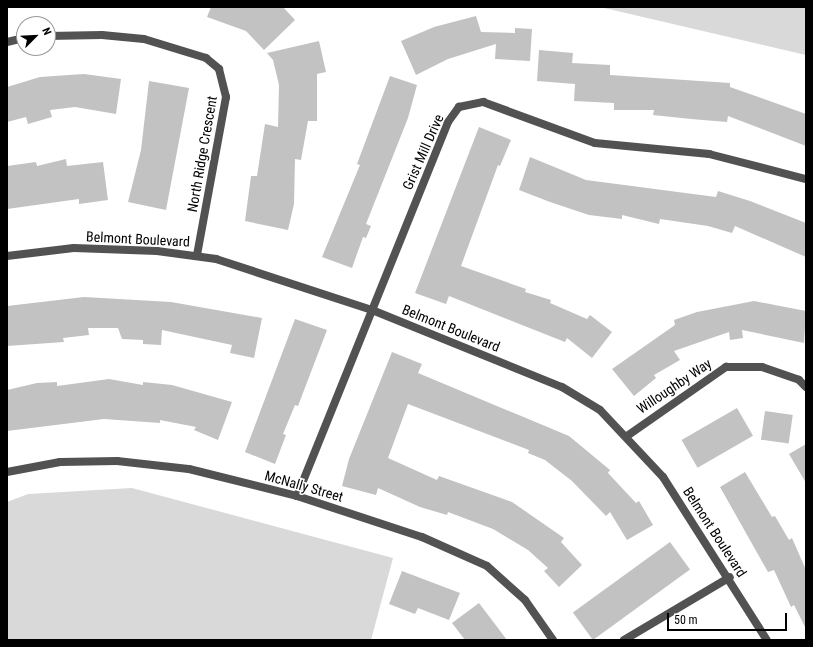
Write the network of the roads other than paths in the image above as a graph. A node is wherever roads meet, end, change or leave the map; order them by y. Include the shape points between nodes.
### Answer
1 (56, 36) edge
2 (806, 179) edge
3 (198, 255) junction
4 (7, 256) edge
5 (372, 310) junction
6 (806, 386) edge
7 (627, 436) junction
8 (7, 472) edge
9 (297, 496) junction
10 (730, 577) junction
11 (552, 640) edge
12 (624, 640) edge
13 (767, 640) edge

1 - 3 street, North Ridge Crescent via 102,35 144,39 206,58 219,69 226,97
2 - 5 street, Grist Mill Drive via 709,154 595,143 484,102 460,107 448,122
3 - 4 street, Belmont Boulevard via 74,248
3 - 5 street, Belmont Boulevard
5 - 7 street, Belmont Boulevard via 562,387 600,410
5 - 9 street, Grist Mill Drive
6 - 7 street, Willoughby Way via 799,380 762,367 726,367
7 - 10 street, Belmont Boulevard via 663,477
8 - 9 street, McNally Street via 60,462 117,461 189,469
9 - 11 street, McNally Street via 422,537 487,566 525,600
10 - 12 street
10 - 13 street, Belmont Boulevard

